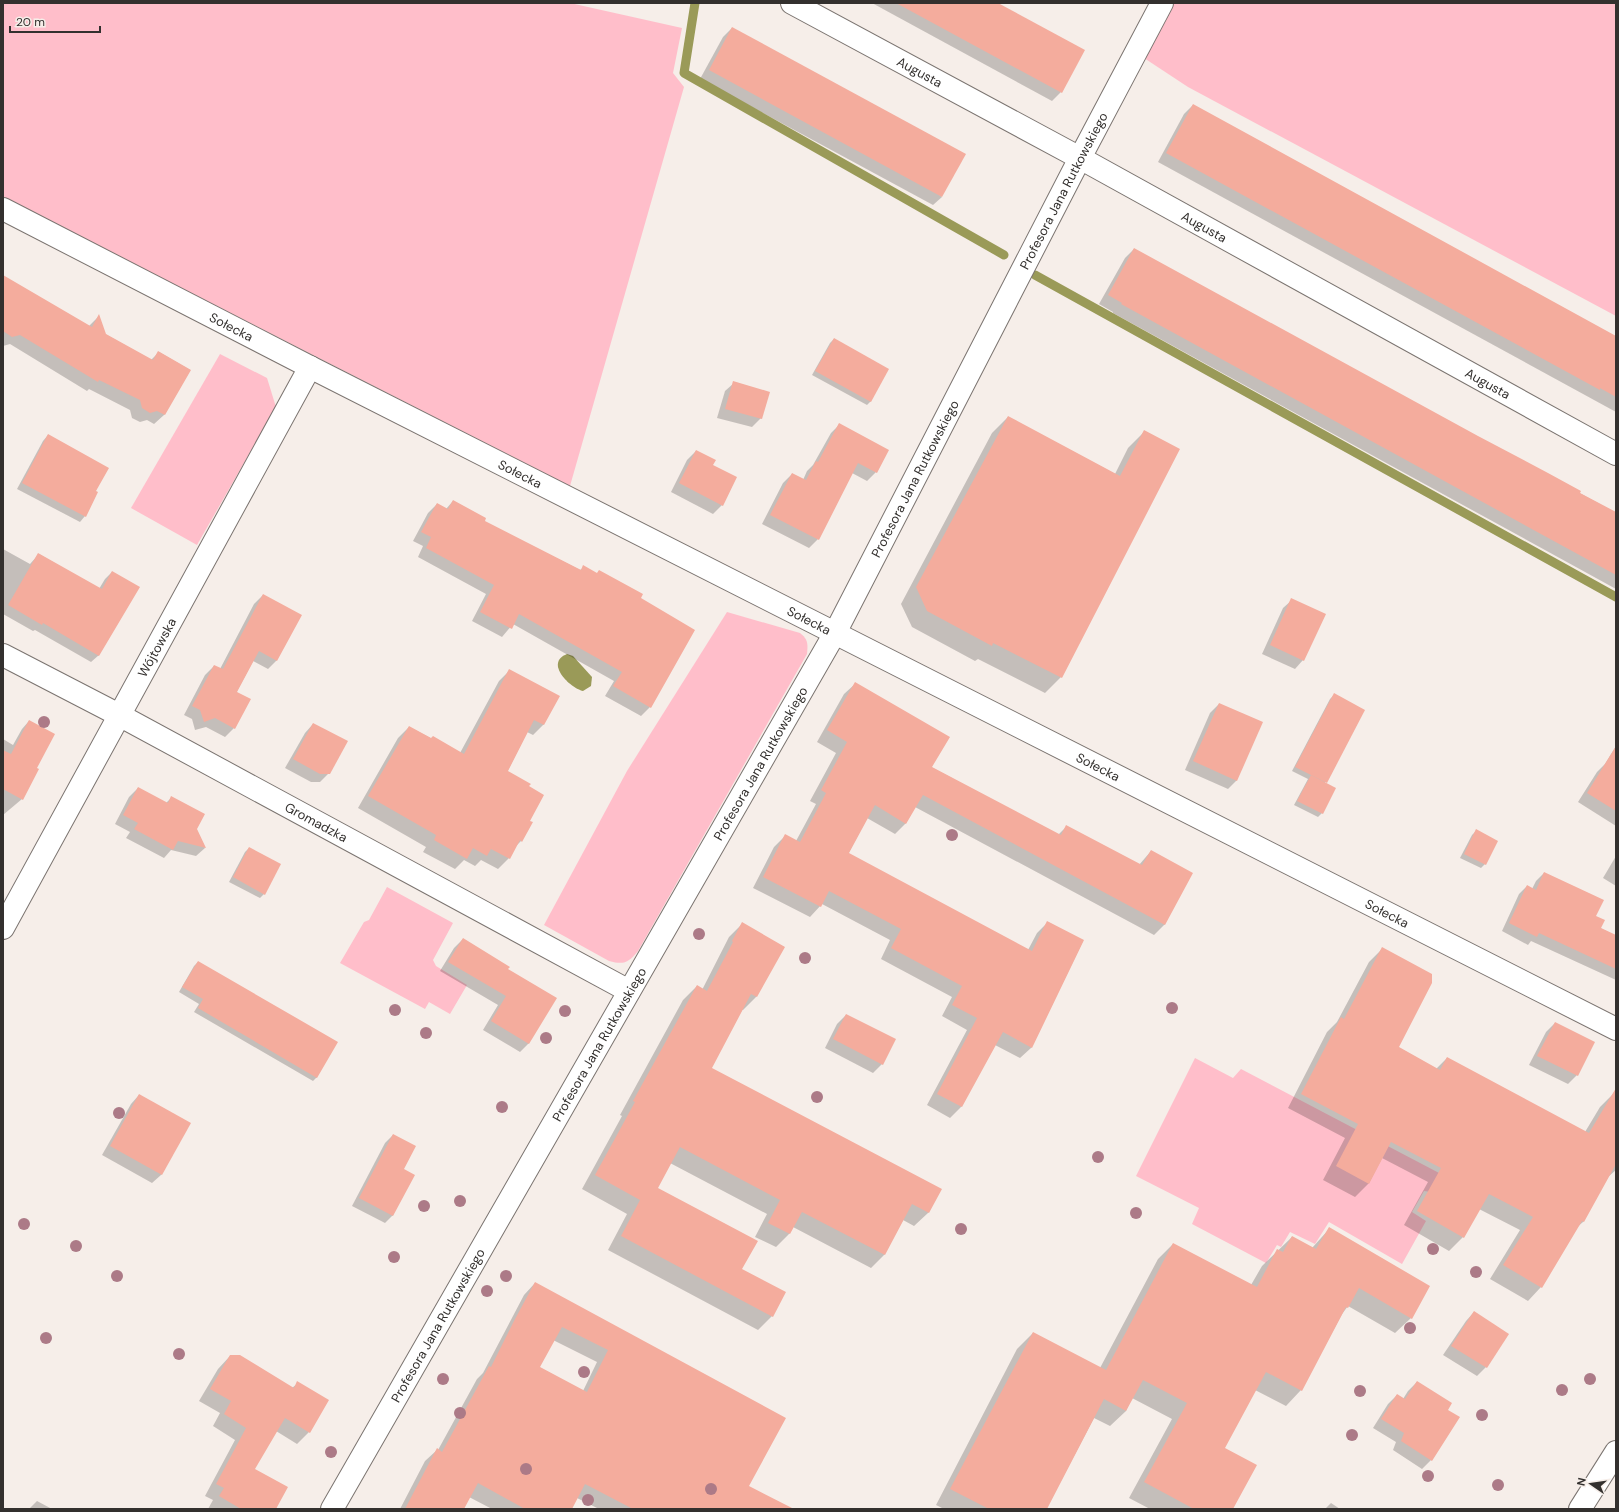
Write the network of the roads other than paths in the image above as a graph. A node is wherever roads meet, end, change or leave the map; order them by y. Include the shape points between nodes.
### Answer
1 (792, 3) edge
2 (1162, 3) edge
3 (1080, 158) junction
4 (3, 209) edge
5 (310, 367) junction
6 (1616, 454) edge
7 (835, 633) junction
8 (3, 656) edge
9 (119, 715) junction
10 (3, 928) edge
11 (629, 991) junction
12 (1616, 1029) edge
13 (1616, 1452) edge
14 (332, 1509) edge
15 (1580, 1509) edge

1 - 3 street, Augusta
2 - 3 street, Profesora Jana Rutkowskiego
3 - 6 street, Augusta
3 - 7 street, Profesora Jana Rutkowskiego
4 - 5 street, Sołecka
5 - 7 street, Sołecka
5 - 9 street, Wójtowska
7 - 11 street, Profesora Jana Rutkowskiego
7 - 12 street, Sołecka
8 - 9 street, Gromadzka
9 - 10 street, Wójtowska
9 - 11 street, Gromadzka
11 - 14 street, Profesora Jana Rutkowskiego
13 - 15 street

